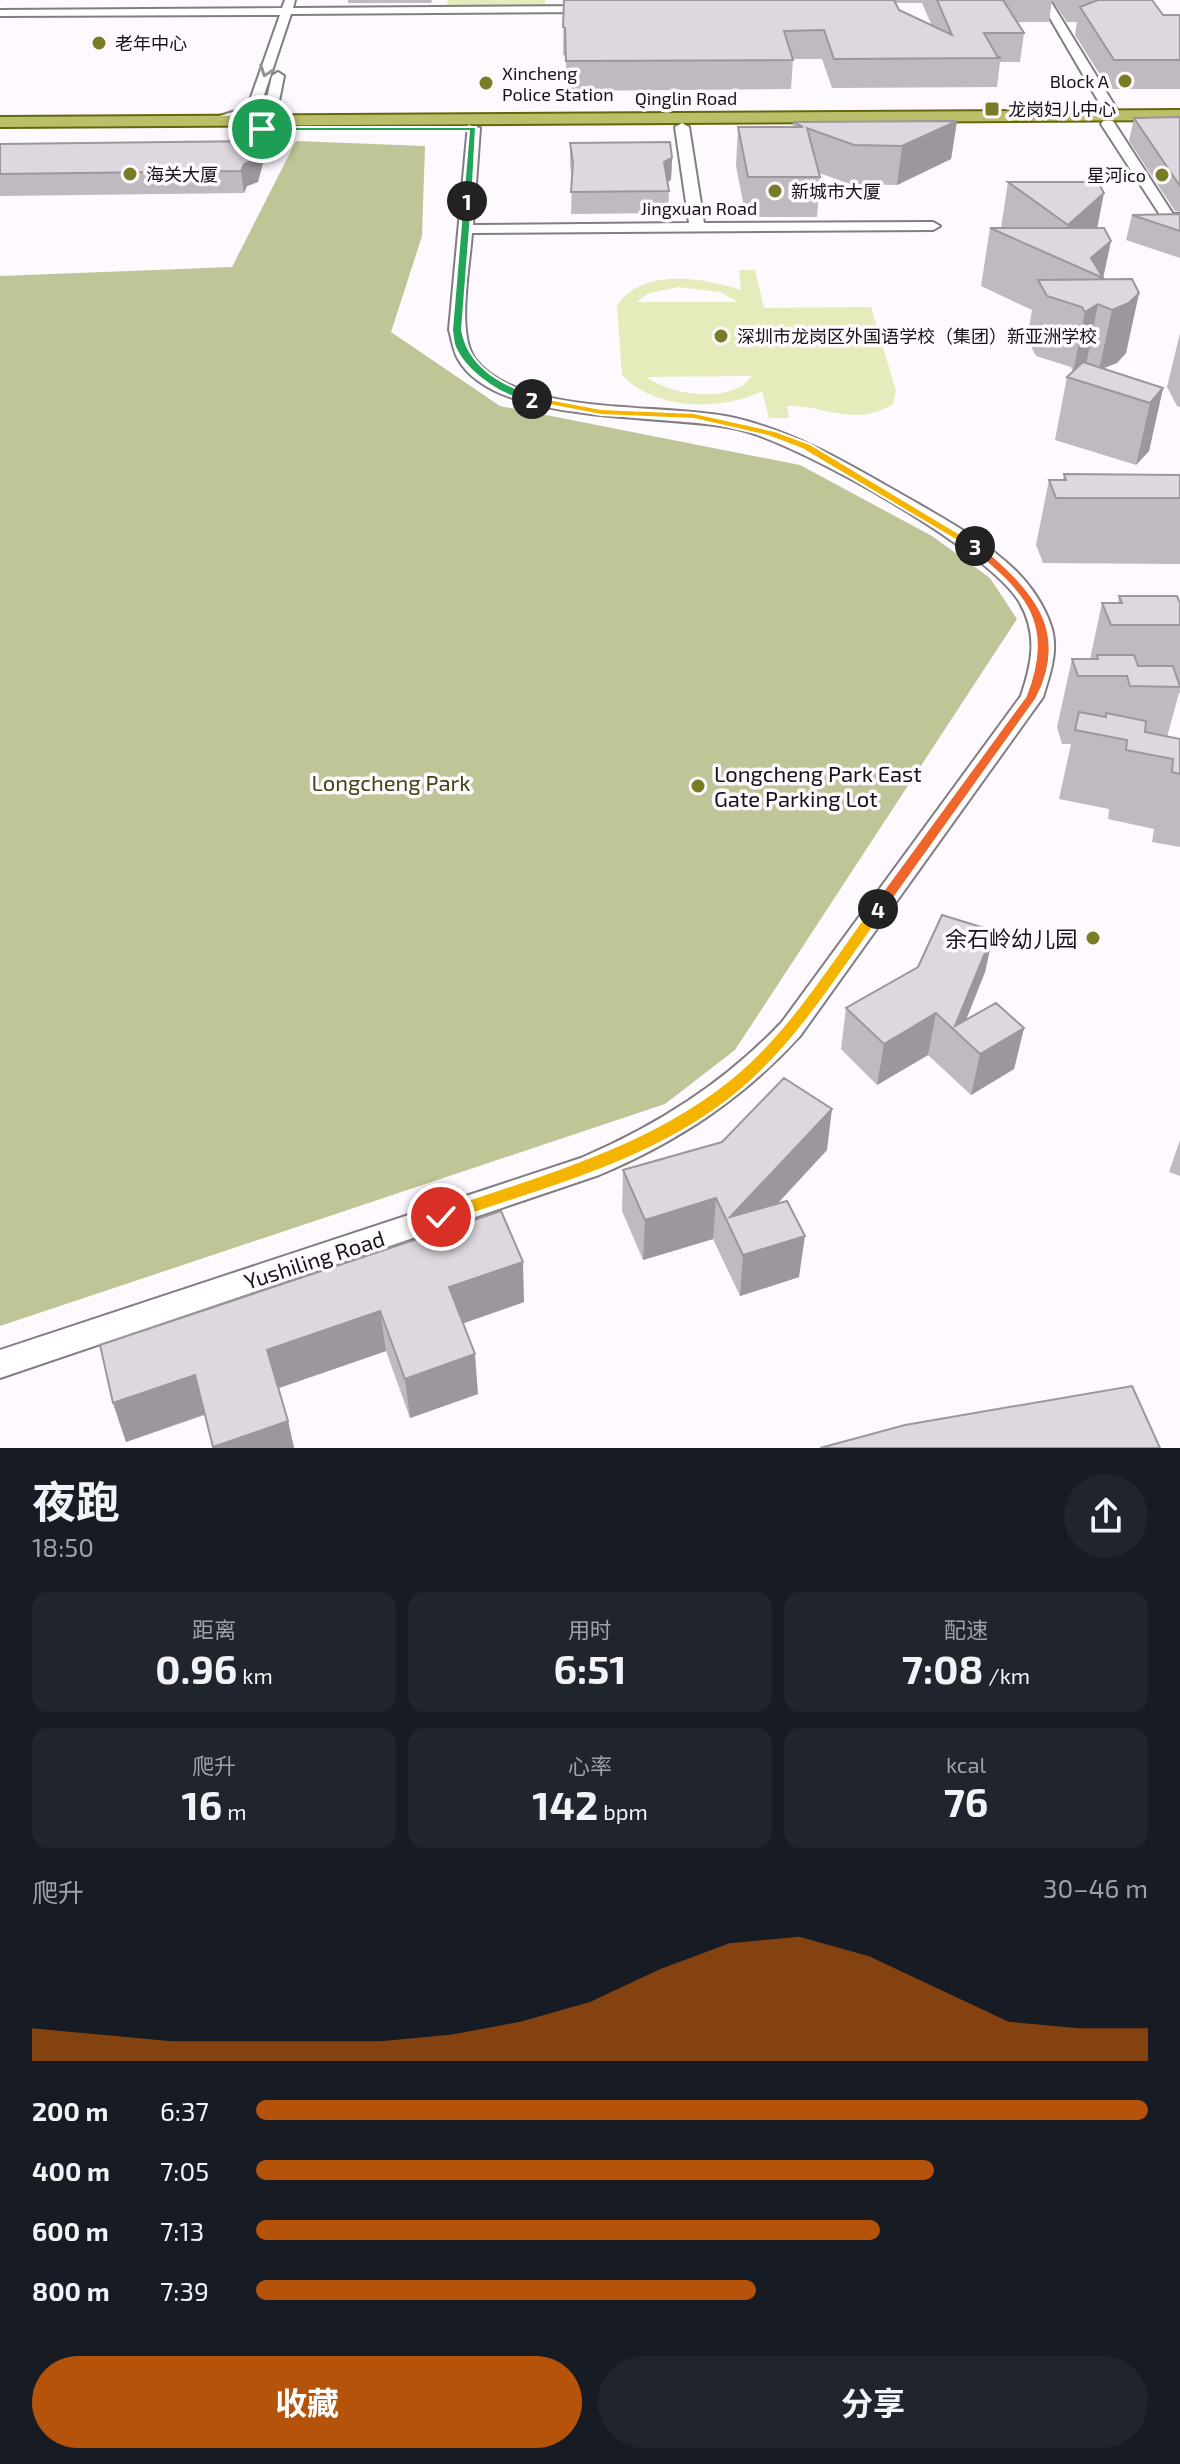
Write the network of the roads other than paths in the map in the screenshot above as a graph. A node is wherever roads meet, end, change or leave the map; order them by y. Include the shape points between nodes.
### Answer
1 (1034, 0) edge
2 (295, 6) edge
3 (607, 9) edge
4 (0, 13) edge
5 (1180, 115) edge
6 (1111, 120) junction
7 (218, 121) junction
8 (296, 121) junction
9 (0, 122) edge
10 (1180, 124) edge
11 (682, 127) junction
12 (473, 128) junction
13 (0, 131) edge
14 (1180, 218) edge
15 (933, 226) dead end
16 (697, 228) junction
17 (465, 229) junction
18 (0, 1364) edge

1 - 6 street via 1047,4
2 - 3 street
2 - 4 street
2 -> 7 street via 256,101 244,113
2 - 8 street via 270,102 275,113
5 - 6 main road, Qinglin Road
6 - 8 main road, Qinglin Road
6 - 10 main road, Qinglin Road
6 - 11 main road, Qinglin Road
6 - 14 street via 1169,218
7 - 8 main road, Qinglin Road
7 - 9 main road, Qinglin Road
11 - 12 main road, Qinglin Road
11 - 16 street
12 - 13 main road, Qinglin Road
12 - 17 street, Yushiling Road
15 - 16 street, Jingxuan Road
16 - 17 street, Jingxuan Road
17 - 18 street, Yushiling Road via 457,339 465,357 483,375 508,390 560,406 714,419 806,447 970,543 1014,579 1033,607 1043,637 1039,682 791,1029 747,1075 691,1117 589,1167

